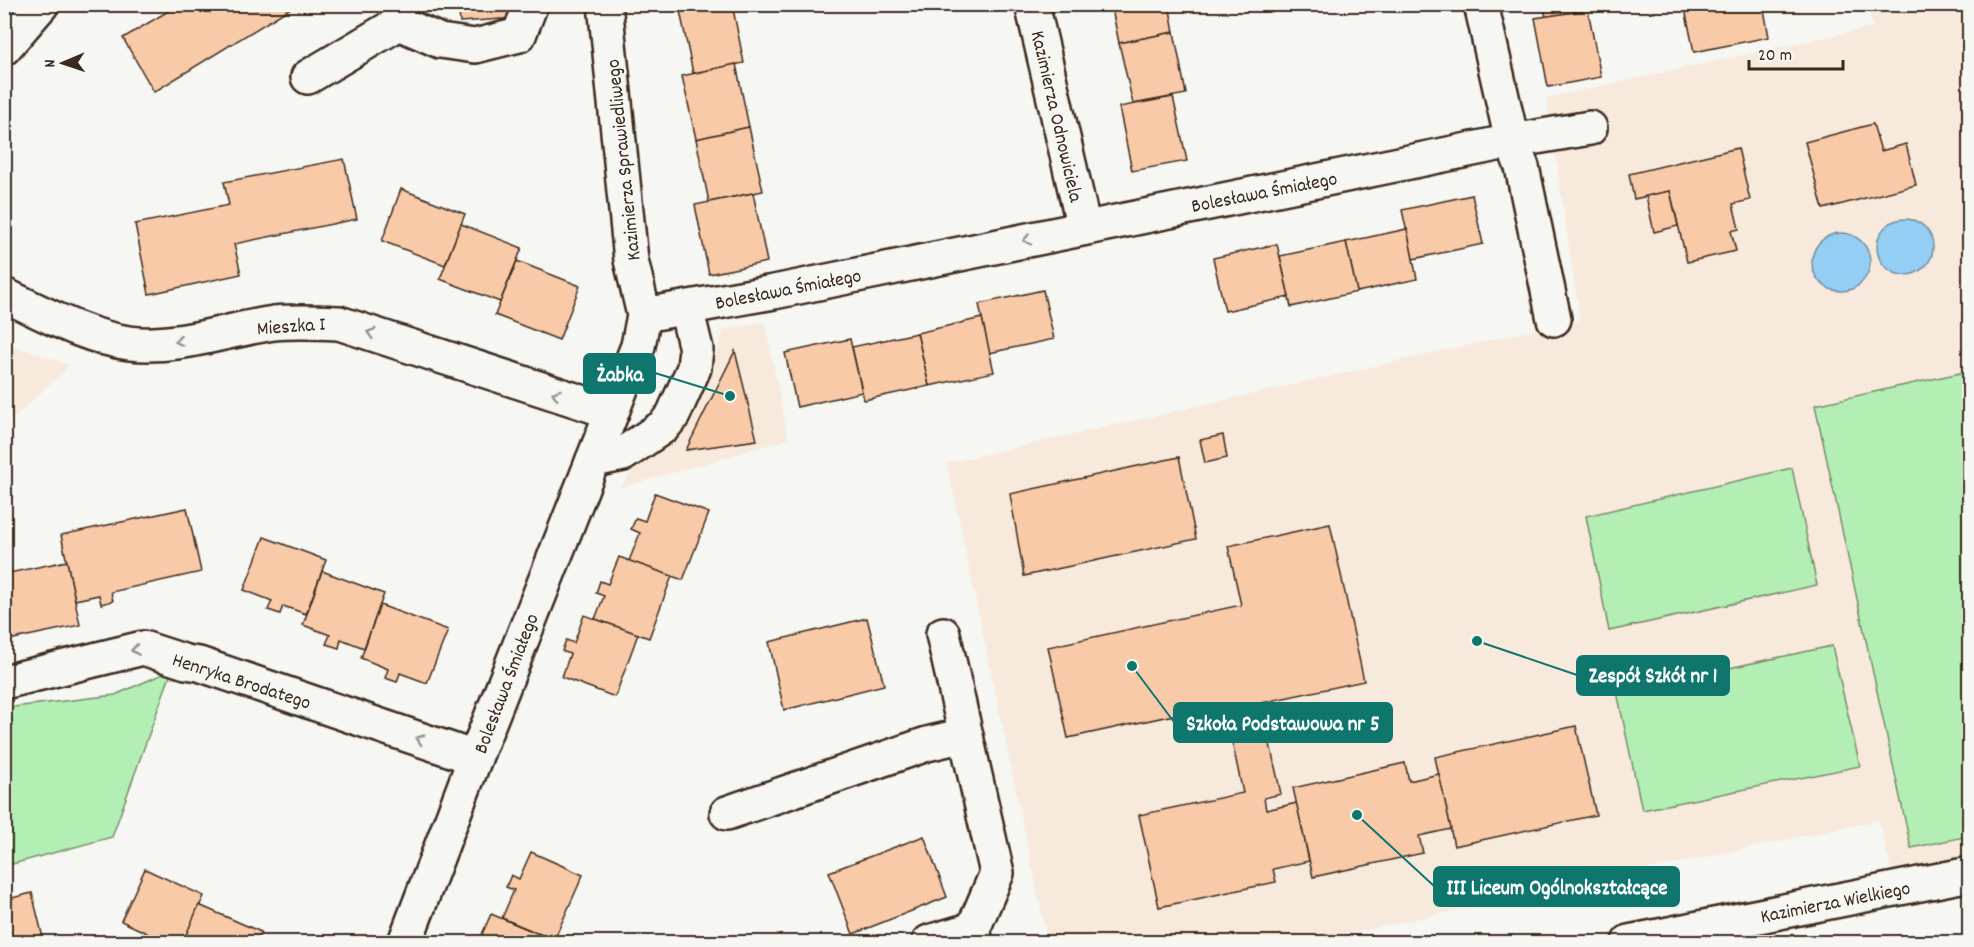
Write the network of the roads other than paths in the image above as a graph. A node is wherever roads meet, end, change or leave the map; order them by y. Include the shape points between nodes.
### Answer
1 (42, 4) edge
2 (531, 4) edge
3 (605, 4) edge
4 (1032, 4) edge
5 (1481, 4) edge
6 (4, 48) edge
7 (308, 76) dead end
8 (1590, 128) dead end
9 (1512, 141) junction
10 (1084, 228) junction
11 (4, 295) edge
12 (686, 308) junction
13 (644, 315) junction
14 (1554, 319) dead end
15 (612, 412) junction
16 (593, 460) junction
17 (942, 634) dead end
18 (4, 682) edge
19 (966, 735) junction
20 (476, 758) junction
21 (728, 813) dead end
22 (1970, 874) edge
23 (975, 936) edge
24 (1647, 941) edge
25 (405, 942) edge
26 (929, 942) edge

1 - 6 street
2 - 7 street via 519,35 475,46 440,41 399,23
3 - 13 street, Kazimierza Sprawiedliwego via 631,261
4 - 10 street, Kazimierza Odnowiciela
5 - 9 street
8 - 9 street, Bolesława Śmiałego
9 - 10 street, Bolesława Śmiałego
9 - 14 street via 1522,167
10 -> 12 street, Bolesława Śmiałego
15 -> 11 street, Mieszka I via 339,322 302,321 163,344 129,343 92,335
12 - 13 street, Bolesława Śmiałego
12 - 16 street via 696,349 694,368 673,415 664,426 623,454
13 - 15 street, Bolesława Śmiałego via 638,346
15 - 16 street, Bolesława Śmiałego
16 - 20 street, Bolesława Śmiałego
17 - 19 street
20 -> 18 street, Henryka Brodatego via 143,648
19 - 21 street via 927,744
19 - 23 street via 997,873
20 - 25 street, Bolesława Śmiałego
22 - 24 street, Kazimierza Wielkiego
23 - 26 street

